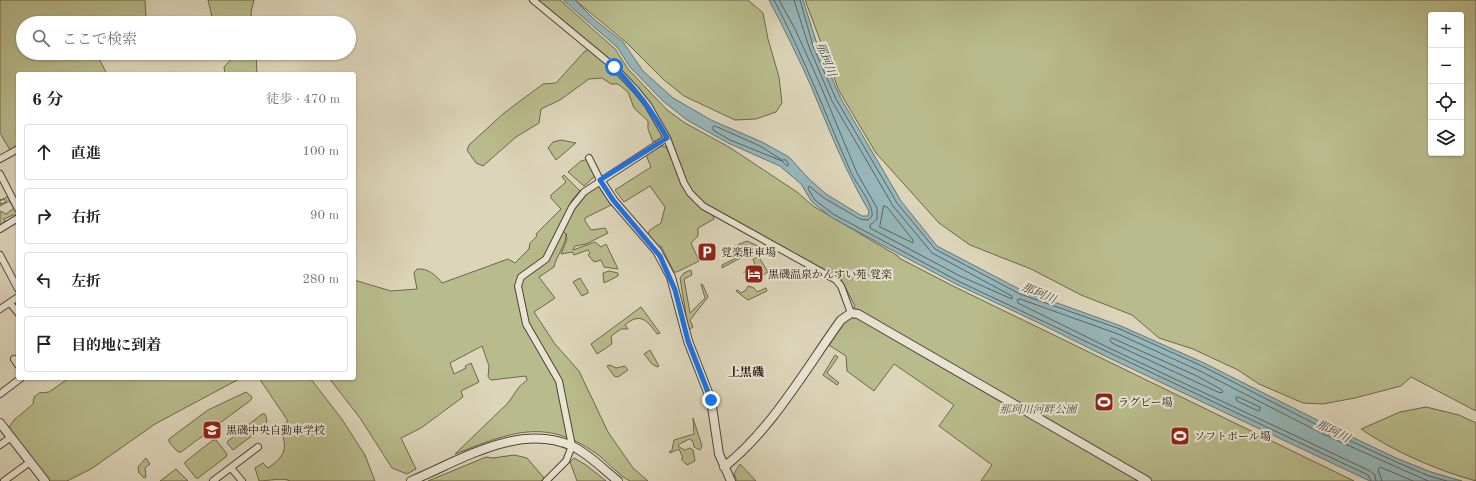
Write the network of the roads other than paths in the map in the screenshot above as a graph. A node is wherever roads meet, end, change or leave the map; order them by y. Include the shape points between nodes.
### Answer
1 (533, 0) edge
2 (667, 138) junction
3 (16, 150) edge
4 (589, 158) dead end
5 (0, 159) edge
6 (0, 174) edge
7 (600, 180) junction
8 (16, 205) edge
9 (16, 219) edge
10 (0, 229) edge
11 (0, 255) edge
12 (16, 285) edge
13 (16, 298) edge
14 (10, 302) junction
15 (0, 310) edge
16 (16, 310) edge
17 (851, 314) junction
18 (14, 359) dead end
19 (16, 362) edge
20 (18, 380) edge
21 (0, 394) edge
22 (0, 423) edge
23 (10, 438) junction
24 (0, 446) edge
25 (572, 446) junction
26 (258, 447) dead end
27 (30, 462) junction
28 (724, 467) junction
29 (231, 468) junction
30 (4, 481) edge
31 (45, 481) edge
32 (213, 481) edge
33 (242, 481) edge
34 (411, 481) edge
35 (546, 481) edge
36 (618, 481) edge
37 (731, 481) edge
38 (1147, 481) edge

1 - 2 street via 614,67 648,105
2 - 7 street
2 - 17 street via 684,183 703,206 836,280 841,286
3 - 5 street
4 - 7 street
6 - 8 street
7 - 25 street via 577,199 546,259 518,280 526,324 559,381
7 - 28 street via 613,200 657,251 670,277 688,341 711,400 717,444
9 - 10 street
11 - 12 street
13 - 14 street
14 - 15 street
14 - 16 street
17 - 28 street via 841,320 753,442
17 - 38 street via 865,317
18 - 19 street
20 - 21 street
22 - 23 street
23 - 24 street
23 - 27 street
25 - 34 street via 538,438 510,440
25 - 35 street via 566,461
25 - 36 street
26 - 29 street
27 - 30 street
27 - 31 street
28 - 37 street
29 - 32 street
29 - 33 street

